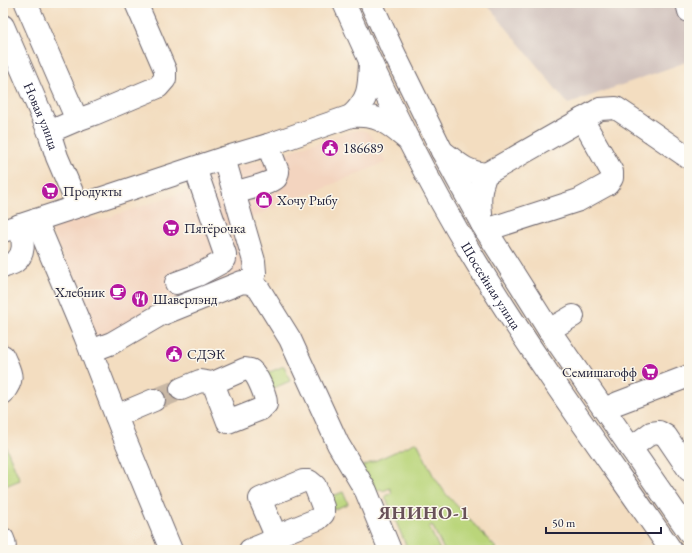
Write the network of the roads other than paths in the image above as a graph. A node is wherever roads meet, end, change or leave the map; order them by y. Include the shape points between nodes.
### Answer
1 (26, 3) edge
2 (136, 3) edge
3 (344, 3) edge
4 (687, 3) edge
5 (373, 5) edge
6 (689, 12) edge
7 (3, 26) edge
8 (370, 62) junction
9 (351, 116) junction
10 (582, 119) junction
11 (77, 120) junction
12 (49, 132) junction
13 (408, 140) junction
14 (268, 145) junction
15 (442, 151) junction
16 (224, 158) junction
17 (689, 158) edge
18 (195, 168) junction
19 (486, 174) junction
20 (234, 193) junction
21 (78, 206) junction
22 (20, 225) edge
23 (484, 227) junction
24 (3, 267) edge
25 (251, 282) junction
26 (176, 283) dead end
27 (573, 316) dead end
28 (549, 330) junction
29 (91, 351) junction
30 (3, 356) edge
31 (689, 376) edge
32 (213, 383) dead end
33 (181, 389) tunnel mouth
34 (3, 393) edge
35 (154, 400) tunnel mouth
36 (604, 409) junction
37 (116, 416) junction
38 (630, 448) junction
39 (689, 470) edge
40 (686, 523) edge
41 (276, 536) dead end
42 (3, 539) edge
43 (3, 550) edge
44 (171, 550) edge
45 (250, 550) edge
46 (390, 550) edge
47 (670, 550) edge

1 - 11 main road
2 - 11 main road via 165,70 165,79 158,87
3 - 8 main road, Шоссейная улица
4 - 6 main road
5 - 15 main road, Шоссейная улица
7 - 12 main road, Новая улица
8 - 9 main road via 369,88 365,99
8 - 13 main road, Шоссейная улица
9 - 13 main road via 375,118
9 - 14 main road
10 - 17 main road via 600,109 616,108
10 - 19 main road
10 - 23 main road via 612,172 608,184 578,200
11 - 12 main road
12 - 21 main road, Новая улица
13 - 47 main road, Шоссейная улица via 472,257 521,334
14 - 16 main road
14 - 20 main road via 278,172 277,176 264,184
15 - 19 main road via 463,168
15 - 23 main road, Шоссейная улица
16 - 18 main road
16 - 20 main road
18 - 21 main road
18 - 26 main road via 226,254 222,262
19 - 23 main road via 481,185 480,198
20 - 25 main road via 254,261 255,273
21 - 22 main road
22 - 24 main road via 22,255 15,262
22 - 29 main road
23 - 28 main road, Шоссейная улица
25 - 29 main road via 242,282 160,315 112,343
25 - 46 main road via 260,289 290,339 338,444 366,491
27 - 28 main road
28 - 36 main road, Шоссейная улица
29 - 37 main road
30 - 34 main road via 11,375 10,384
31 - 36 main road
32 - 33 main road via 200,382
35 - 37 main road
36 - 38 main road, Шоссейная улица
37 - 44 main road
38 - 39 main road via 651,433 659,432 666,436
38 - 40 main road, Шоссейная улица
41 - 45 main road
42 - 43 main road

